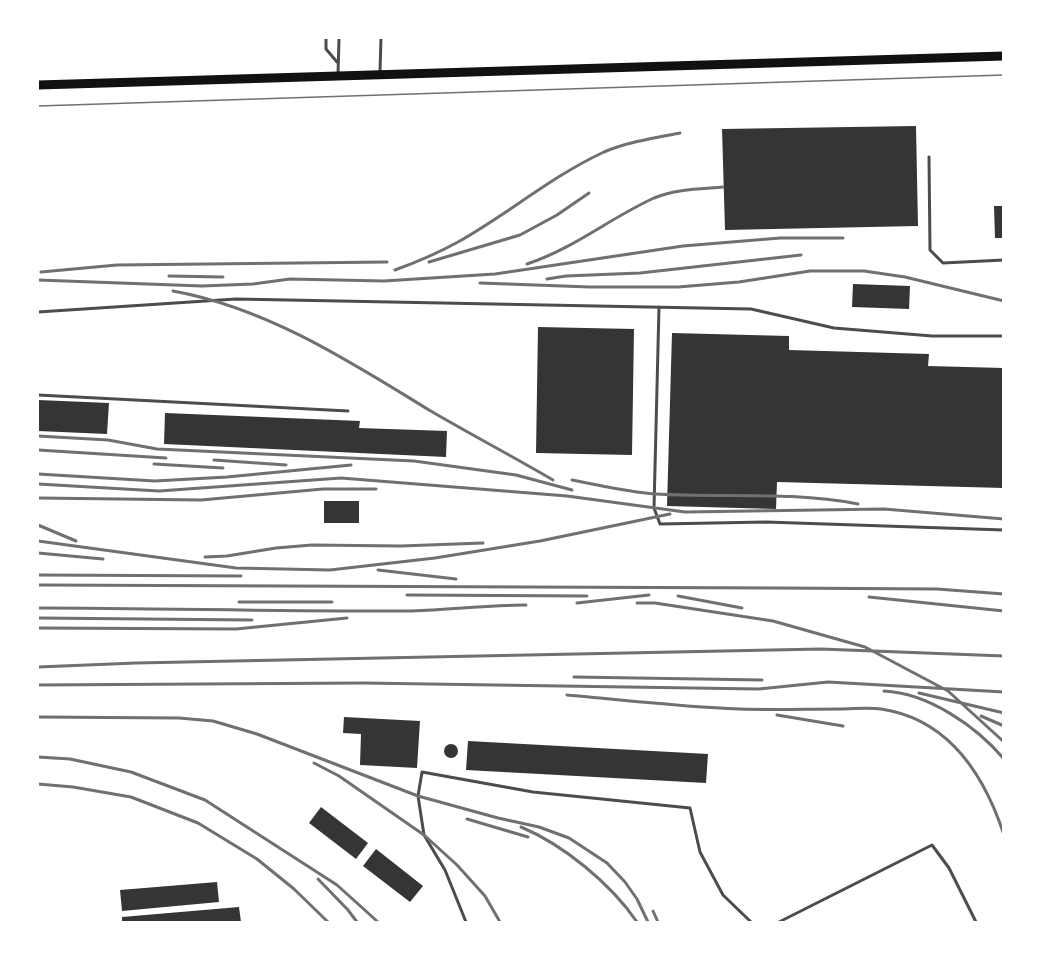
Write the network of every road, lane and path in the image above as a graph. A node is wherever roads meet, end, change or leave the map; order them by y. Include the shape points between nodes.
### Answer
1 (326, 38) edge
2 (339, 38) edge
3 (381, 38) edge
4 (1004, 56) edge
5 (338, 63) junction
6 (380, 74) junction
7 (338, 75) junction
8 (38, 86) edge
9 (929, 157) dead end
10 (1004, 260) edge
11 (658, 307) junction
12 (38, 312) edge
13 (1004, 336) edge
14 (38, 395) edge
15 (348, 411) dead end
16 (1004, 530) edge
17 (466, 922) edge
18 (751, 922) edge
19 (779, 922) edge
20 (976, 922) edge

1 - 5 lane via 326,49
2 - 5 lane
3 - 6 lane
4 - 6 main road
5 - 7 lane
6 - 7 main road
7 - 8 main road
9 - 10 lane via 930,250 942,263
11 - 12 lane via 236,299
11 - 13 lane via 751,309 834,328 932,336
11 - 16 lane via 654,508 660,524 766,522
14 - 15 lane
17 - 18 lane via 445,870 424,835 418,796 422,772 533,792 690,808 700,852 709,870 723,895
19 - 20 lane via 932,845 949,868

